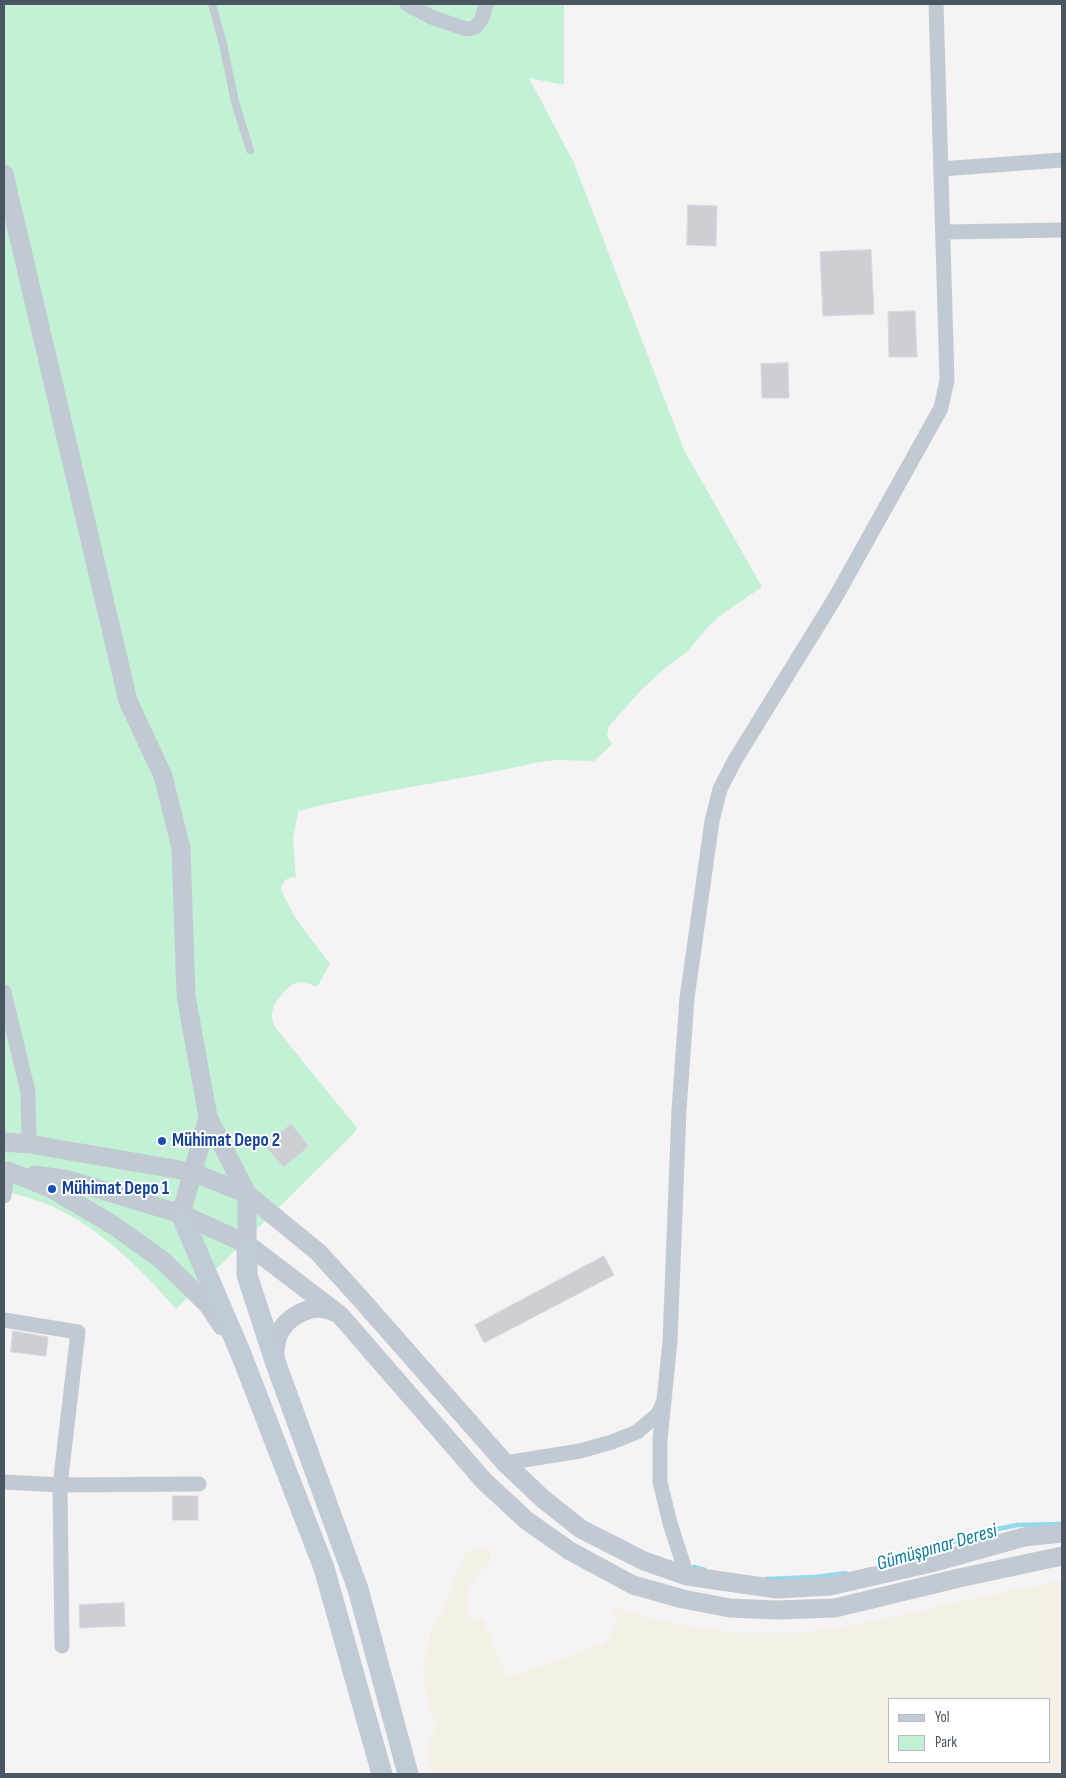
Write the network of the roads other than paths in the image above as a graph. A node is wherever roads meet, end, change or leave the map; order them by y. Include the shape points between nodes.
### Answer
1 (212, 4) edge
2 (407, 4) edge
3 (486, 4) edge
4 (936, 4) edge
5 (250, 150) dead end
6 (1062, 160) edge
7 (941, 169) junction
8 (4, 174) edge
9 (1062, 230) edge
10 (944, 232) junction
11 (4, 992) edge
12 (208, 1117) junction
13 (4, 1142) edge
14 (29, 1144) junction
15 (6, 1171) edge
16 (192, 1172) junction
17 (247, 1194) junction
18 (4, 1196) edge
19 (181, 1214) junction
20 (247, 1244) junction
21 (340, 1315) junction
22 (4, 1320) edge
23 (241, 1354) junction
24 (276, 1364) junction
25 (665, 1398) junction
26 (505, 1463) junction
27 (4, 1482) edge
28 (60, 1484) junction
29 (199, 1484) dead end
30 (1062, 1533) edge
31 (1062, 1556) edge
32 (687, 1576) junction
33 (62, 1646) dead end
34 (382, 1774) edge
35 (408, 1774) edge

1 - 5 lane
2 - 3 street via 431,17 470,29 479,25
4 - 7 street
6 - 7 street
7 - 10 street
8 - 12 street via 128,700 163,776 181,848 186,996
9 - 10 street
10 - 25 street via 947,380 941,408 835,598 735,760 720,789 716,805 687,998
11 - 14 street via 28,1092
12 - 16 street
12 - 17 street
13 - 14 street
14 - 16 street
15 - 18 street
15 - 19 street via 70,1180
15 - 23 street via 52,1189 113,1225 162,1260 208,1305
16 - 17 street
16 - 19 street
17 - 20 street
17 - 26 street via 318,1252
19 - 20 street
19 - 23 main road
20 - 21 street
20 - 24 main road via 247,1274
21 - 24 street via 328,1308 313,1308 287,1322 275,1349
21 - 31 street via 484,1481 526,1520 570,1551 633,1585 730,1608 835,1608
22 - 28 street via 78,1332
23 - 34 main road via 324,1568
24 - 35 main road via 358,1589
25 - 26 street via 658,1414 637,1432 580,1451
25 - 32 street via 660,1482
26 - 32 street via 581,1529 644,1561
27 - 28 street
28 - 29 street
28 - 33 street
30 - 32 street via 1024,1537 830,1586 777,1589

